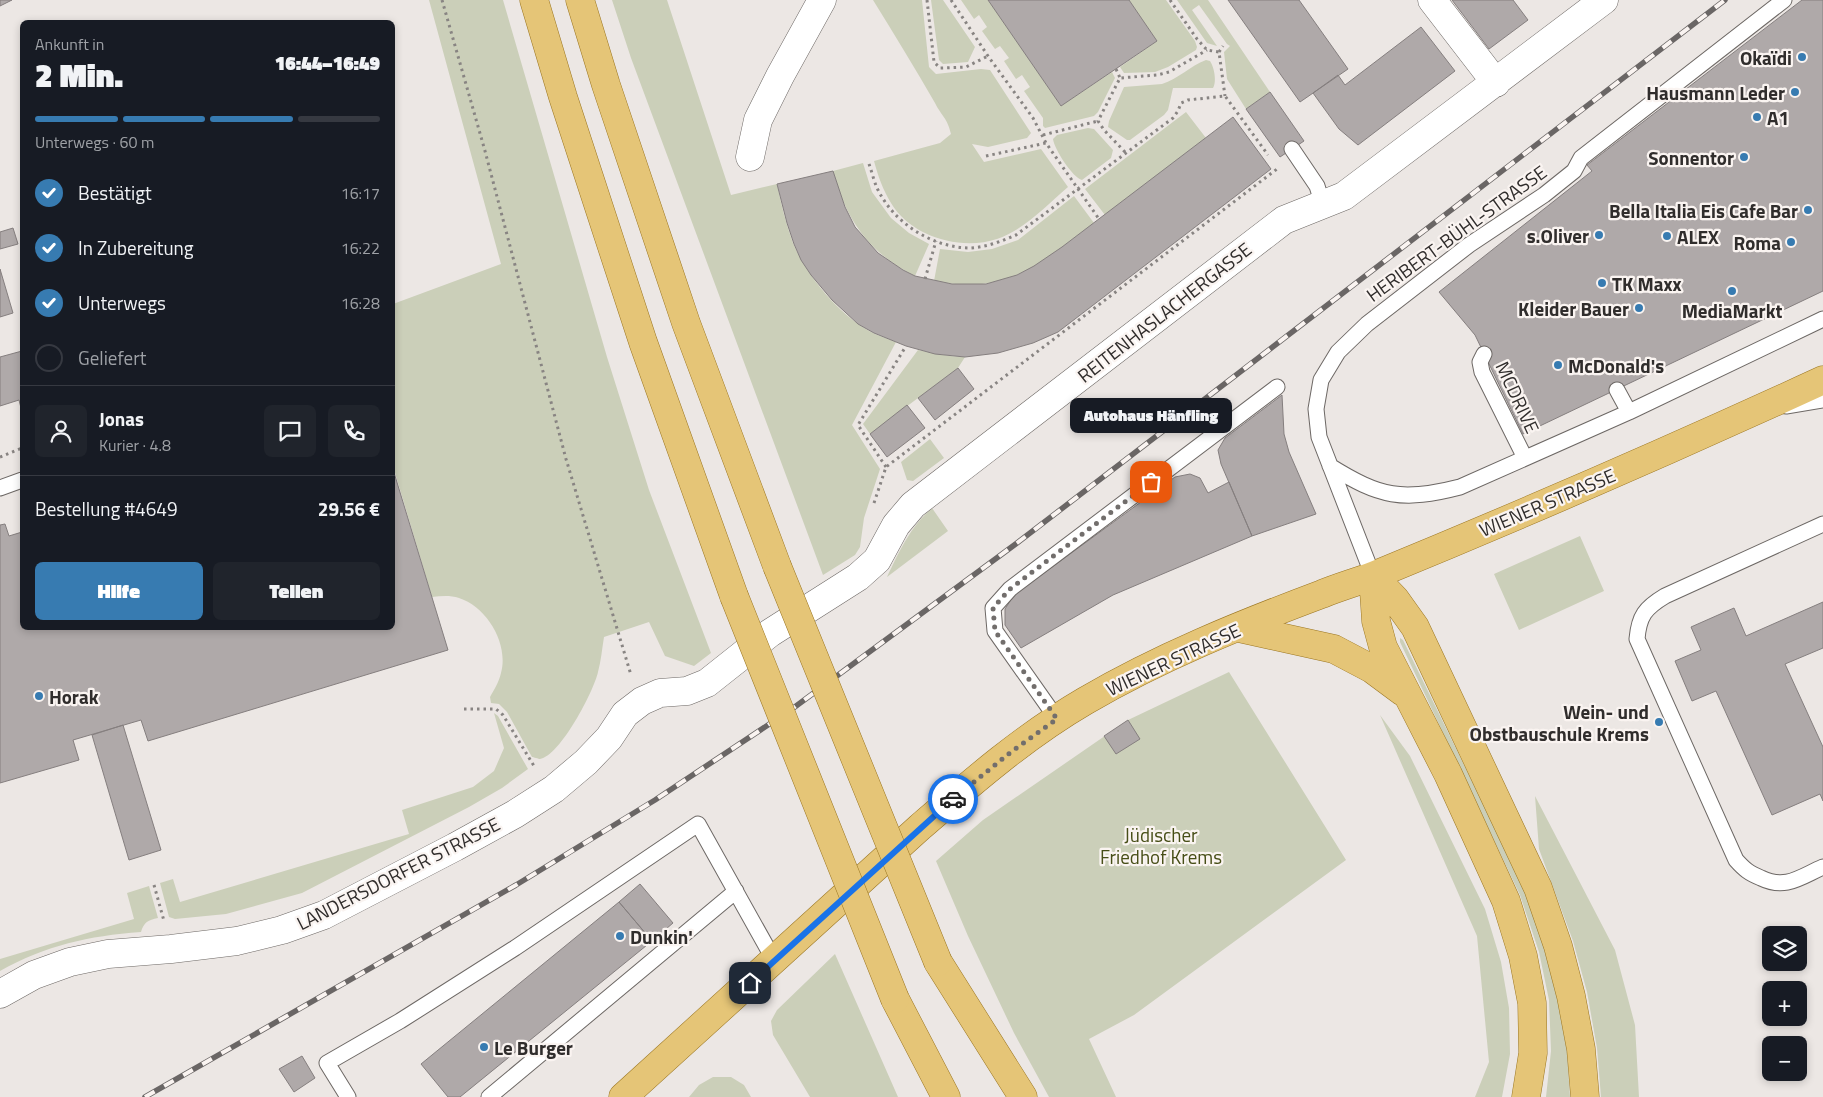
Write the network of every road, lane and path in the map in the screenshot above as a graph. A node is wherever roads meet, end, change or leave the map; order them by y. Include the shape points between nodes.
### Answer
1 (442, 0) edge
2 (534, 0) edge
3 (580, 0) edge
4 (822, 0) edge
5 (927, 0) edge
6 (951, 0) edge
7 (1170, 0) edge
8 (1432, 0) edge
9 (1604, 0) edge
10 (1784, 0) edge
11 (1223, 46) dead end
12 (1206, 50) junction
13 (1219, 52) junction
14 (988, 56) junction
15 (1116, 69) dead end
16 (1120, 78) junction
17 (1496, 82) junction
18 (1225, 96) junction
19 (1098, 121) junction
20 (1043, 135) junction
21 (1046, 143) junction
22 (1292, 149) dead end
23 (1125, 152) junction
24 (986, 156) dead end
25 (750, 158) dead end
26 (1271, 160) dead end
27 (869, 164) dead end
28 (1282, 176) dead end
29 (1077, 189) junction
30 (1324, 205) junction
31 (1099, 219) dead end
32 (936, 241) junction
33 (925, 278) dead end
34 (1823, 320) edge
35 (906, 346) dead end
36 (1484, 354) dead end
37 (1823, 380) edge
38 (1277, 387) dead end
39 (1617, 390) dead end
40 (1823, 400) edge
41 (1758, 410) junction
42 (1629, 412) junction
43 (20, 449) edge
44 (0, 458) edge
45 (1525, 458) junction
46 (1330, 466) junction
47 (886, 467) junction
48 (20, 481) edge
49 (0, 488) edge
50 (872, 510) dead end
51 (1823, 524) edge
52 (1373, 576) junction
53 (1238, 628) junction
54 (1408, 696) junction
55 (642, 701) junction
56 (464, 709) dead end
57 (1057, 719) junction
58 (536, 767) dead end
59 (1823, 867) edge
60 (154, 885) dead end
61 (736, 891) junction
62 (165, 926) dead end
63 (774, 960) junction
64 (938, 962) junction
65 (0, 994) edge
66 (895, 999) junction
67 (348, 1097) edge
68 (489, 1097) edge
69 (623, 1097) edge
70 (927, 1097) edge
71 (946, 1097) edge
72 (1000, 1097) edge
73 (1023, 1097) edge
74 (1526, 1097) edge
75 (1585, 1097) edge

1 - 55 path via 566,458 628,669
2 - 66 main road, bridge via 643,342 734,596
3 - 64 main road, bridge via 686,324 777,566
4 - 25 street via 758,120
5 - 14 path via 934,62 940,68 966,67
6 - 14 path
7 - 12 path
8 - 17 street
9 - 17 street, REITENHASLACHERGASSE
10 - 46 lane, HERIBERT-BÜHL-STRASSE via 1581,158 1577,176 1469,245 1367,324 1338,352 1321,380 1316,409 1319,437
11 - 13 path
12 - 13 path
12 - 16 path via 1157,76
13 - 18 path
14 - 20 path
15 - 16 path
16 - 19 path
17 - 30 street, REITENHASLACHERGASSE via 1344,196
18 - 23 path via 1188,100 1181,104 1173,118
18 - 26 path
19 - 20 path
19 - 23 path
20 - 21 path
21 - 24 path
21 - 29 path
22 - 30 lane via 1317,186
23 - 29 path
27 - 32 path via 891,211 907,226
28 - 47 path via 1277,168
29 - 31 path
29 - 32 path via 1016,235 995,244 972,248
30 - 55 street, REITENHASLACHERGASSE via 1284,220 913,505 896,525 877,560 858,577 770,633 708,683 687,691 660,693
32 - 33 path
34 - 42 lane
35 - 47 path via 858,425
36 - 45 lane, MCDRIVE via 1480,362 1482,372
37 - 41 main road, WIENER STRASSE
38 - 57 lane via 1010,589 993,608 995,631
39 - 42 lane
40 - 41 lane
41 - 52 main road, WIENER STRASSE
42 - 45 lane
43 - 44 path
45 - 46 lane via 1460,487 1431,495 1401,496 1373,489
46 - 52 lane, HERIBERT-BÜHL-STRASSE
47 - 50 path
48 - 49 lane
51 - 59 lane via 1650,605 1638,624 1637,639 1736,860 1746,872 1773,884 1790,882
52 - 53 main road, WIENER STRASSE
52 - 54 main road via 1376,621 1383,647
52 - 75 main road via 1415,627 1538,888 1572,996
53 - 54 main road via 1334,649 1372,668
53 - 57 main road, WIENER STRASSE via 1154,664
54 - 74 main road via 1506,901 1524,956 1532,1003 1533,1053
55 - 65 street, LANDERSDORFER STRASSE via 625,714 609,738 586,762 554,789 515,814 324,915 237,941 108,954 70,962 34,975
56 - 58 path via 496,709
57 - 63 main road, WIENER STRASSE via 969,785
60 - 62 path
61 - 63 lane
61 - 67 lane via 698,824 515,948 400,1021 327,1062
61 - 68 lane
63 - 69 main road, WIENER STRASSE
64 - 72 main road
64 - 73 main road
66 - 70 main road
66 - 71 main road

